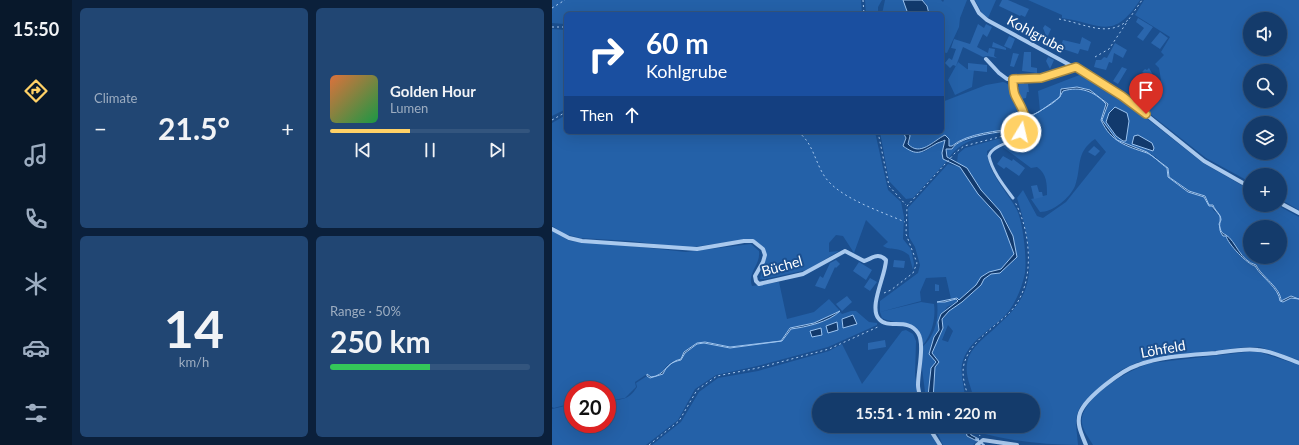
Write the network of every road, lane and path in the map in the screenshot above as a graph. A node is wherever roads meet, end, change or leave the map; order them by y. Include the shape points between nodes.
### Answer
1 (566, 0) edge
2 (863, 0) edge
3 (972, 0) edge
4 (1142, 0) edge
5 (552, 8) edge
6 (864, 12) edge
7 (1058, 19) dead end
8 (1129, 19) junction
9 (552, 26) edge
10 (564, 27) edge
11 (1095, 57) dead end
12 (986, 58) dead end
13 (1076, 67) junction
14 (1013, 79) junction
15 (564, 113) edge
16 (552, 120) edge
17 (1021, 132) junction
18 (800, 134) edge
19 (878, 134) edge
20 (1243, 183) edge
21 (1012, 198) joint
22 (907, 206) junction
23 (1287, 207) edge
24 (1299, 213) edge
25 (906, 222) junction
26 (552, 229) edge
27 (877, 295) junction
28 (884, 324) junction
29 (1299, 362) edge
30 (920, 393) edge
31 (967, 393) edge
32 (932, 433) edge
33 (979, 433) edge
34 (983, 440) junction
35 (650, 445) edge
36 (940, 445) edge
37 (978, 445) edge
38 (1017, 445) edge
39 (1086, 445) edge

1 - 5 path
2 - 6 path
3 - 13 street, Kohlgrube via 979,13 987,20
4 - 8 path
7 - 8 path via 1107,30 1120,26
8 - 11 path via 1109,49
9 - 10 path
12 - 14 street via 1004,77
13 - 14 street, Kohlgrube via 1041,78
13 - 20 street, Kohlgrube via 1122,96 1198,156
14 - 17 lane via 1015,95 1025,115
15 - 16 path
17 - 21 lane via 993,150 989,156
17 - 22 path via 1004,134 964,146
18 - 25 path via 811,146 829,182 852,198
19 - 22 path via 889,186
21 - 31 path via 1023,222 1028,272 1021,295 1009,313 971,349 964,364 963,377
22 - 25 path
23 - 24 street
25 - 27 path via 906,234 917,263 913,273 891,290
26 - 27 street, Büchel via 569,238 582,241 697,250 753,241 763,249 764,255 755,276 759,284 803,274 845,251 864,261 878,255 886,260 886,270
27 - 28 street, Büchel via 875,311 878,319
28 - 30 street via 912,326 918,334
28 - 35 path via 829,349 717,376 697,390 679,421
29 - 39 street, Löhfeld via 1252,349 1191,355 1137,365 1115,377 1083,407 1079,422
32 - 36 street
33 - 34 path
34 - 37 street
34 - 38 street

